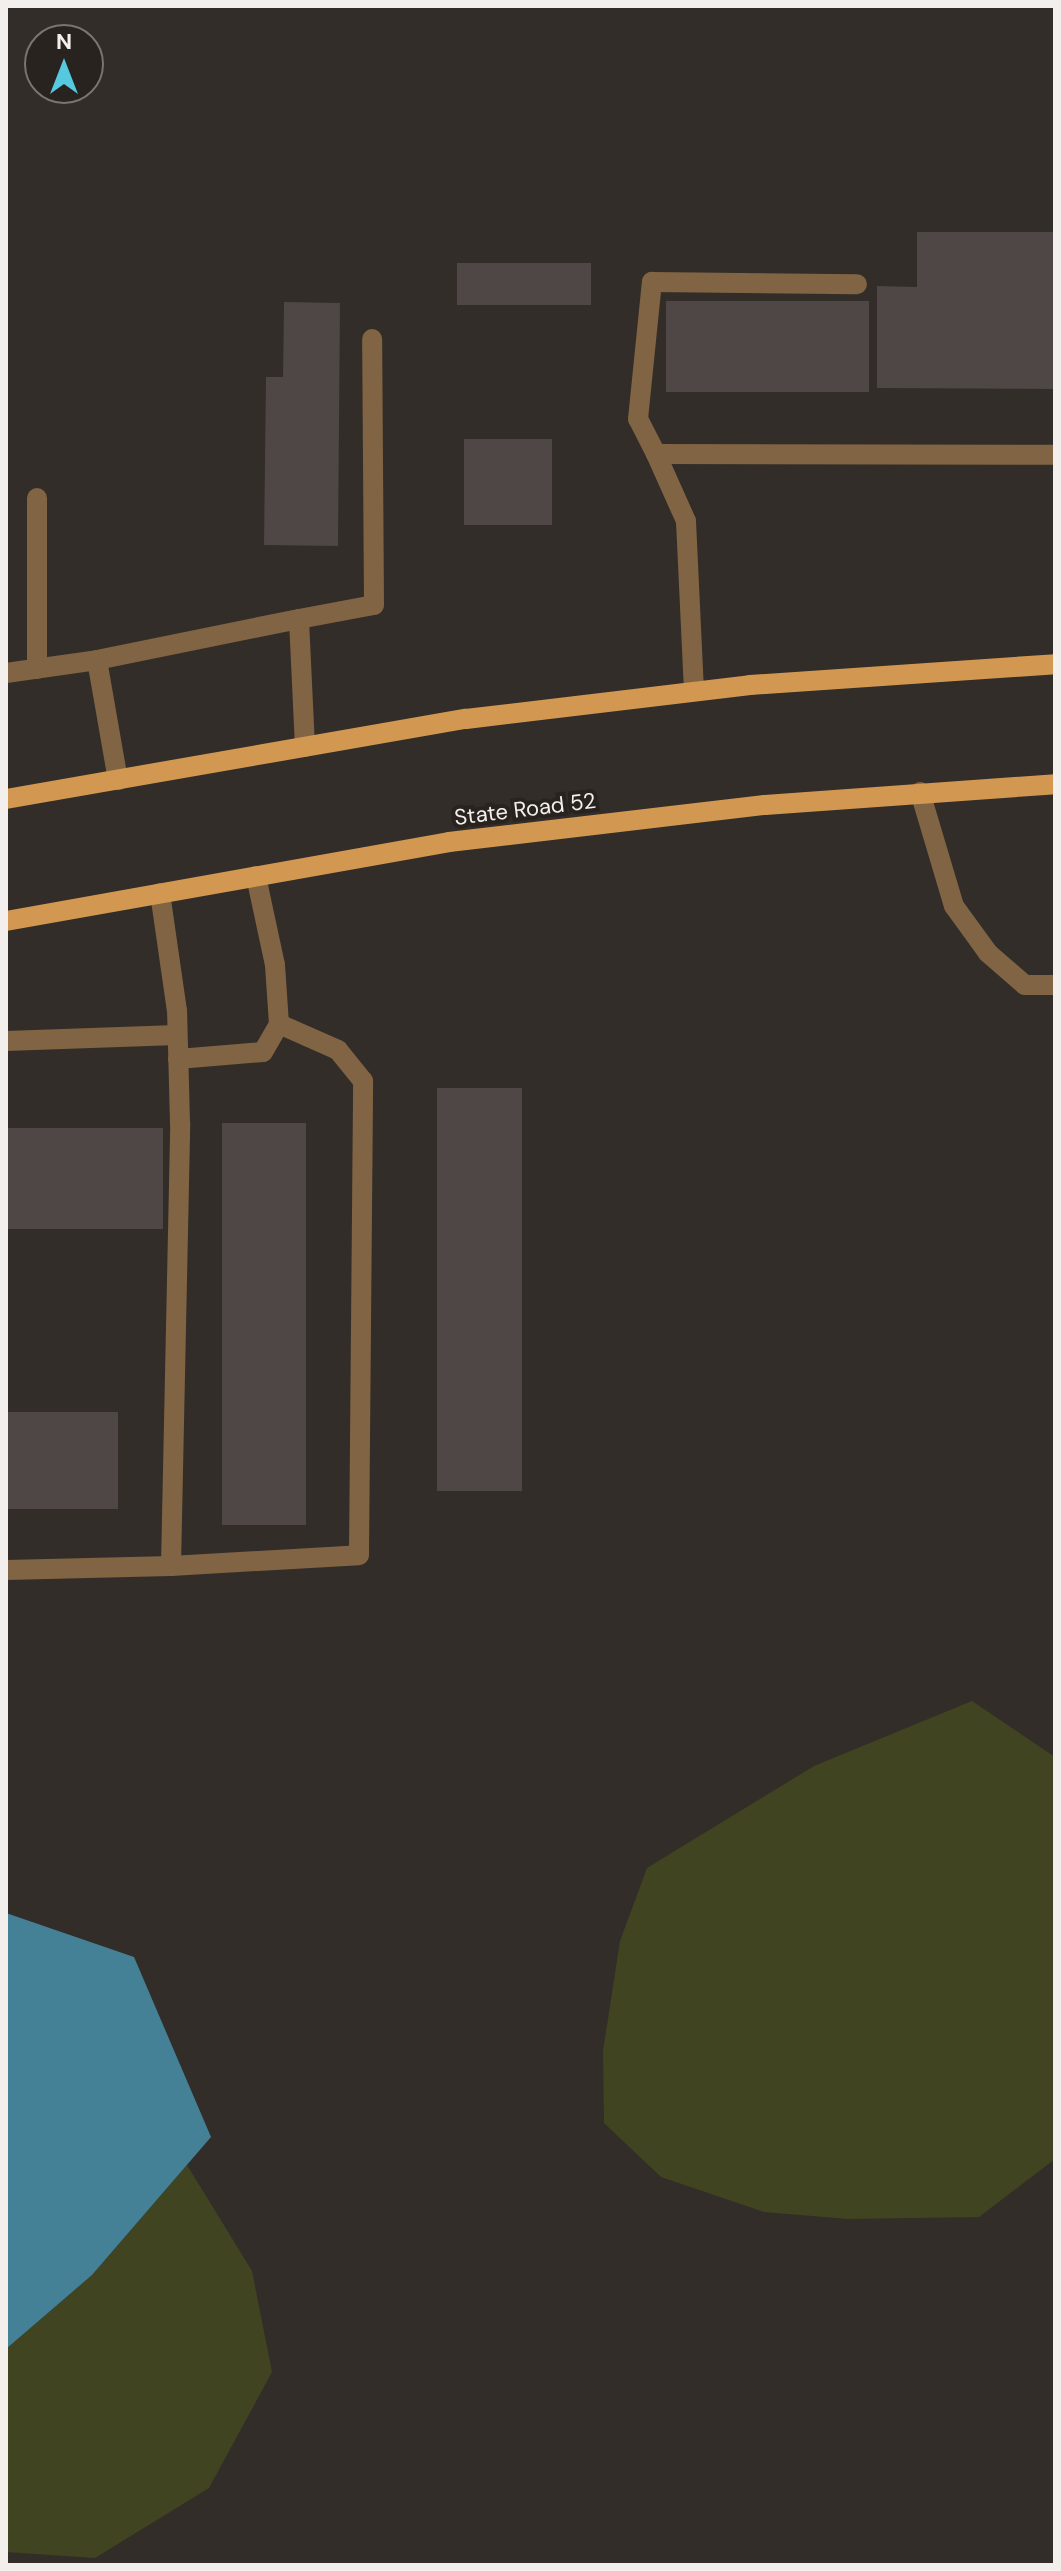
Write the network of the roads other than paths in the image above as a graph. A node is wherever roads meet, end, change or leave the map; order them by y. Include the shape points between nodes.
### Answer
1 (857, 284) dead end
2 (372, 339) dead end
3 (656, 454) junction
4 (1055, 455) edge
5 (37, 498) dead end
6 (299, 619) junction
7 (97, 660) junction
8 (1055, 664) edge
9 (37, 669) junction
10 (6, 673) edge
11 (694, 691) junction
12 (305, 747) junction
13 (118, 780) junction
14 (1055, 784) edge
15 (920, 792) junction
16 (6, 799) edge
17 (256, 876) junction
18 (160, 893) junction
19 (6, 921) edge
20 (1055, 985) edge
21 (279, 1024) junction
22 (177, 1035) junction
23 (6, 1041) edge
24 (178, 1059) junction
25 (171, 1566) junction
26 (6, 1570) edge

1 - 3 lane via 652,282 638,419
2 - 6 lane via 374,605
3 - 4 lane
3 - 11 lane via 686,521
5 - 9 lane
6 - 7 lane
6 - 12 lane
7 - 9 lane
7 - 13 lane
8 - 11 main road
9 - 10 lane
11 - 12 main road via 466,719
12 - 13 main road
13 - 16 main road
14 - 15 main road, State Road 52
15 - 17 main road, State Road 52 via 449,842
15 - 20 lane via 954,906 988,953 1025,985
17 - 18 main road, State Road 52
17 - 21 lane via 275,965
18 - 19 main road, State Road 52
18 - 22 lane
21 - 24 lane via 263,1052
21 - 25 lane via 338,1050 363,1081 359,1555
22 - 23 lane
22 - 24 lane
24 - 25 lane
25 - 26 lane

